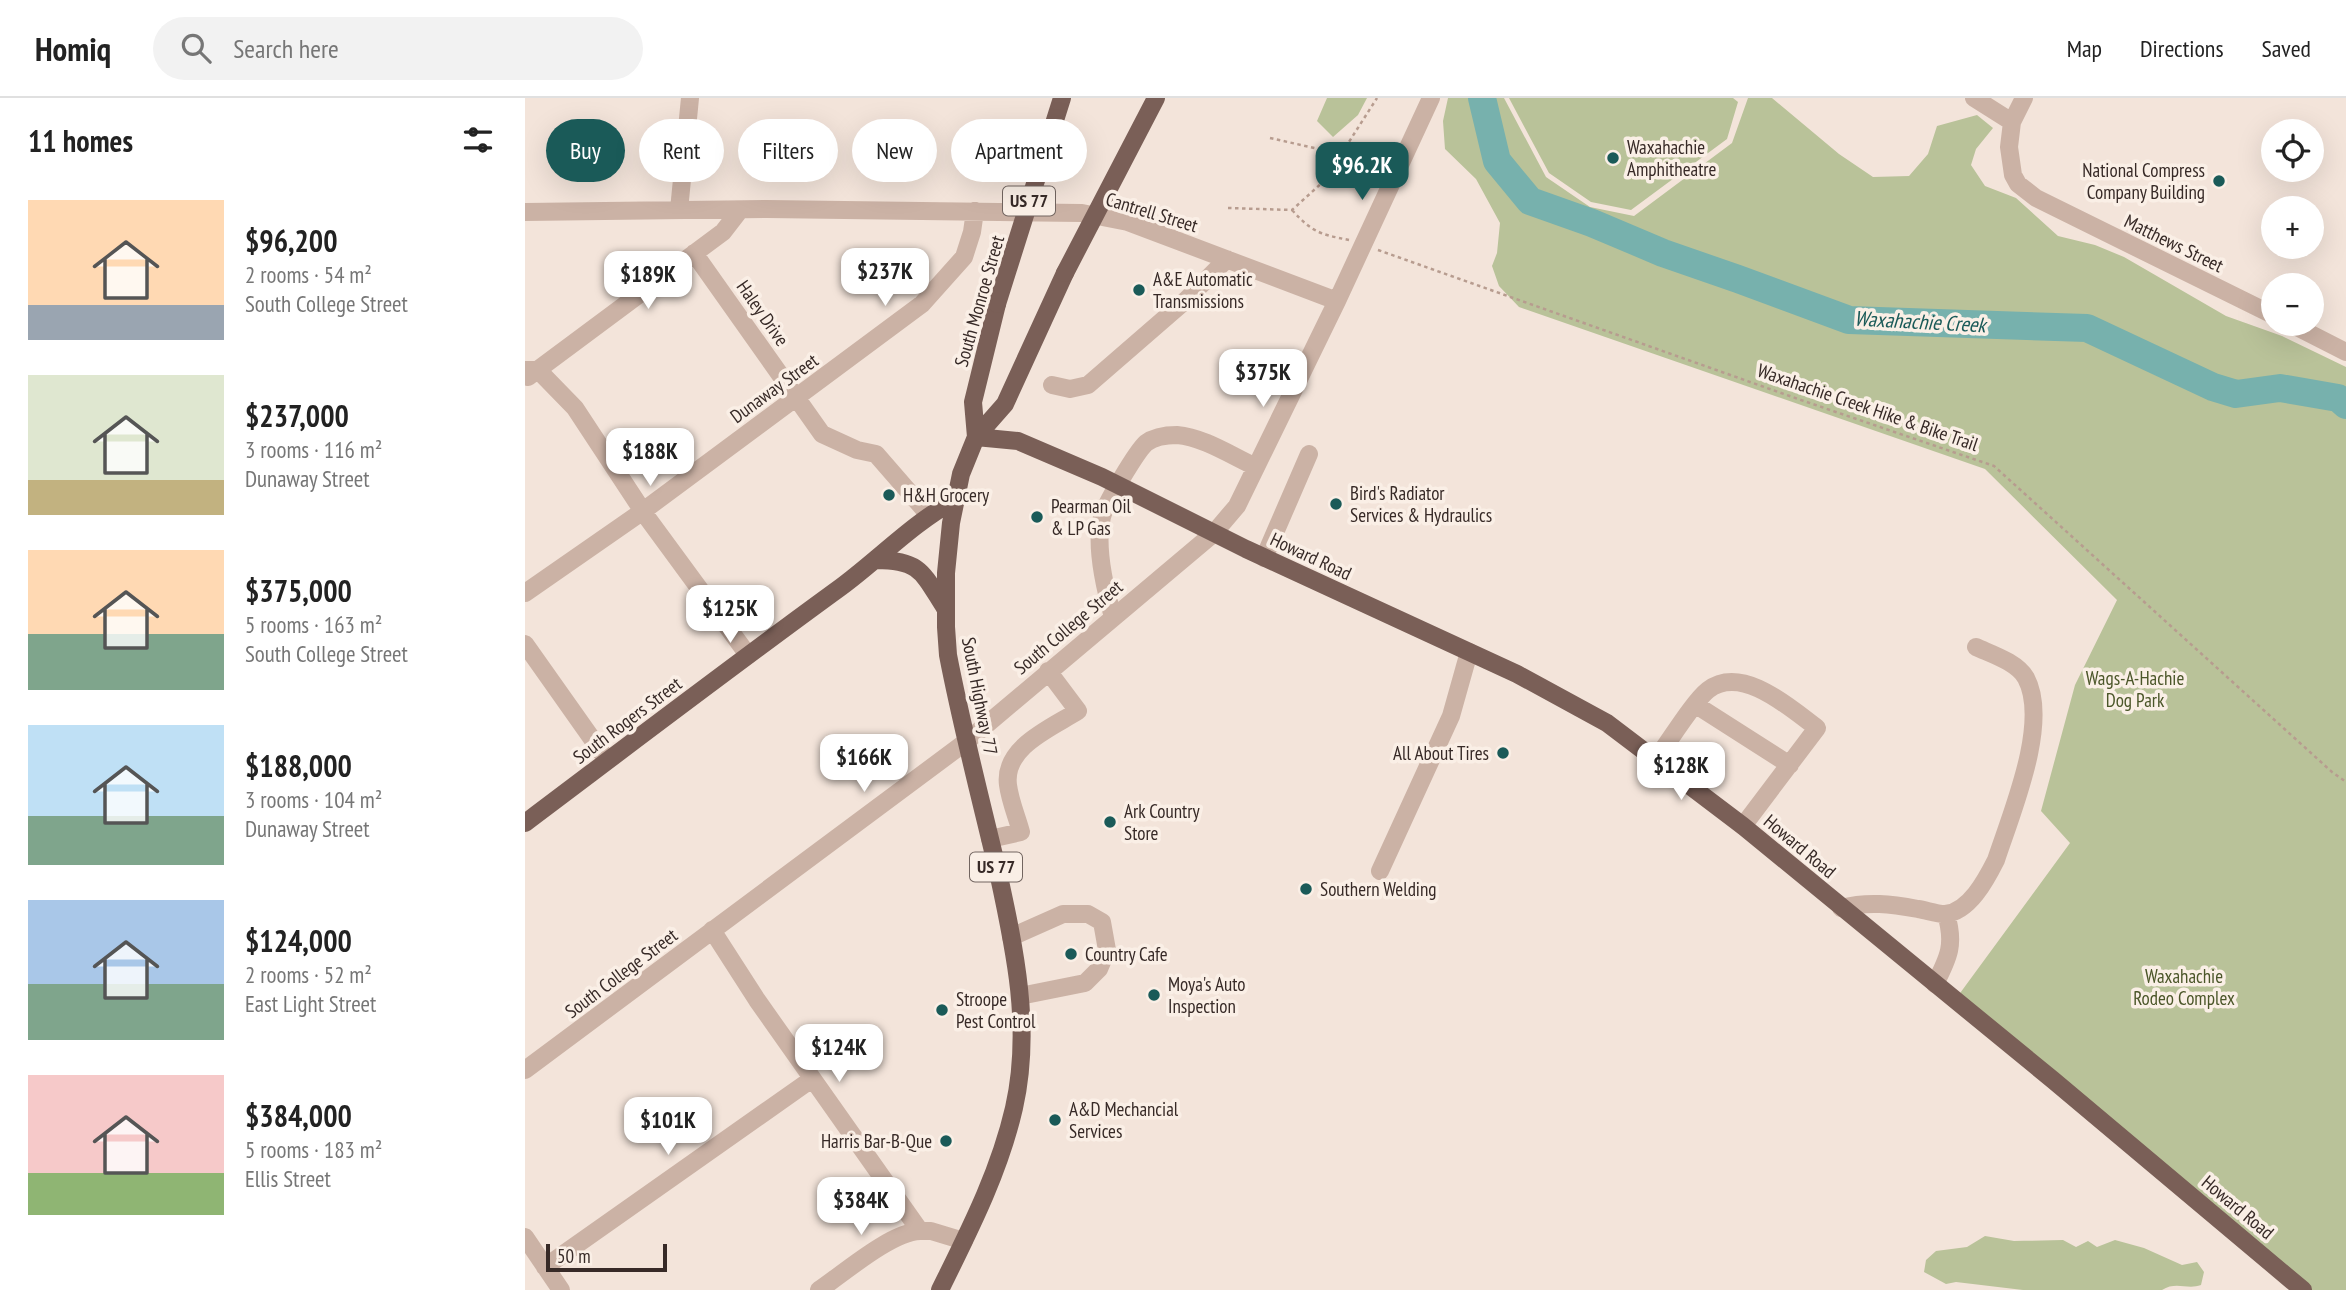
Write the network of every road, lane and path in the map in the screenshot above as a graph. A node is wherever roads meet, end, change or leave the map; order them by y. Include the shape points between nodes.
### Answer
1 (689, 98) edge
2 (1062, 98) edge
3 (1156, 98) edge
4 (1377, 98) edge
5 (1431, 98) edge
6 (1974, 98) edge
7 (2024, 98) edge
8 (2012, 122) junction
9 (1270, 138) dead end
10 (1341, 154) junction
11 (1228, 208) dead end
12 (740, 210) junction
13 (1292, 210) junction
14 (679, 211) junction
15 (975, 211) junction
16 (525, 212) edge
17 (1364, 244) junction
18 (694, 253) junction
19 (1227, 259) junction
20 (1337, 302) junction
21 (2261, 309) edge
22 (2315, 336) edge
23 (2346, 352) edge
24 (529, 373) edge
25 (1052, 385) dead end
26 (796, 399) junction
27 (976, 437) junction
28 (1309, 454) dead end
29 (1256, 467) junction
30 (1119, 485) junction
31 (955, 500) junction
32 (643, 511) junction
33 (929, 515) junction
34 (1214, 533) junction
35 (1264, 558) junction
36 (877, 560) junction
37 (525, 593) edge
38 (945, 609) junction
39 (1113, 617) junction
40 (525, 644) edge
41 (1976, 647) dead end
42 (1469, 652) junction
43 (748, 655) junction
44 (1048, 671) junction
45 (1696, 705) junction
46 (967, 741) junction
47 (1656, 759) junction
48 (607, 760) junction
49 (1790, 765) junction
50 (2346, 782) edge
51 (525, 823) edge
52 (1743, 826) junction
53 (990, 839) junction
54 (1380, 871) dead end
55 (1841, 908) junction
56 (1946, 914) junction
57 (712, 930) junction
58 (1011, 937) junction
59 (1935, 984) junction
60 (1020, 996) junction
61 (525, 1070) edge
62 (812, 1079) junction
63 (920, 1231) junction
64 (525, 1237) edge
65 (964, 1241) junction
66 (545, 1267) junction
67 (561, 1290) edge
68 (820, 1290) edge
69 (940, 1290) edge
70 (2304, 1290) edge

1 - 14 street
2 - 27 main road, South Monroe Street / US 77, bridge via 997,304 973,402
3 - 27 main road, South Highway 77 / US 77, bridge via 1065,273 1005,404
4 - 10 path
5 - 17 street, South College Street
6 - 8 street
7 - 8 street, Matthews Street
8 - 21 street, Matthews Street via 2013,175 2036,198
9 - 10 path
10 - 13 path via 1324,181
11 - 13 path
12 - 14 street, Cantrell Street
12 - 15 street, Cantrell Street
12 - 18 street via 723,232
13 - 17 path, Waxahachie Creek Hike & Bike Trail via 1308,228
14 - 16 street, Cantrell Street
15 - 19 street, Cantrell Street via 1082,213 1129,222
15 - 26 street, Dunaway Street via 964,257 922,304
17 - 20 street, South College Street
17 - 50 path, Waxahachie Creek Hike & Bike Trail via 1994,466
18 - 24 street
18 - 26 street, Haley Drive
19 - 20 street, Cantrell Street
19 - 25 street via 1088,385 1070,389
20 - 29 street, South College Street
22 - 23 street
24 - 32 street via 575,408
26 - 32 street, Dunaway Street
26 - 33 street, Haley Drive via 822,434 876,454
27 - 30 main road, Howard Road via 1018,441
27 - 31 main road, South Highway 77 / US 77
28 - 35 street
29 - 30 street via 1195,439 1161,436 1143,445
29 - 34 street, South College Street via 1237,506
30 - 34 main road, Howard Road
30 - 39 street via 1102,516 1101,556
31 - 33 main road, South Rogers Street
31 - 38 main road, South Highway 77 / US 77
32 - 37 street, Dunaway Street
32 - 43 street
33 - 36 main road, South Rogers Street
34 - 35 main road, Howard Road
34 - 39 street, South College Street
35 - 42 main road, Howard Road
36 - 38 main road via 899,560 919,569
36 - 43 main road, South Rogers Street
38 - 46 main road, South Highway 77 / US 77 via 948,655
39 - 44 street, South College Street
40 - 48 street
41 - 56 street via 2006,660 2025,675 2032,695 2033,726 2027,762 1996,860 1972,901
42 - 47 main road, Howard Road via 1607,723
42 - 54 street via 1451,716
43 - 48 main road, South Rogers Street
44 - 46 street, South College Street
44 - 53 street via 1077,710 1013,756 1008,785 1021,832
45 - 47 street
45 - 49 street
45 - 49 street via 1706,692 1731,681 1770,694 1817,728
46 - 53 main road, South Highway 77 / US 77
46 - 57 street, South College Street
47 - 52 main road, Howard Road
48 - 51 main road, South Rogers Street
49 - 52 street
52 - 55 main road, Howard Road
53 - 58 main road, South Highway 77 / US 77
55 - 56 street via 1882,903
55 - 59 main road, Howard Road
56 - 59 street via 1951,947
57 - 61 street, South College Street
57 - 62 street
58 - 60 main road, South Highway 77 / US 77
58 - 60 street via 1063,914 1088,914 1102,922 1107,950 1099,969 1085,984
59 - 70 main road, Howard Road
60 - 65 main road, South Highway 77 / US 77 via 1021,1045 1014,1107 997,1165
62 - 63 street
62 - 66 street
63 - 65 street
63 - 68 street via 895,1238
64 - 66 street
65 - 69 main road, South Highway 77 / US 77
66 - 67 street

